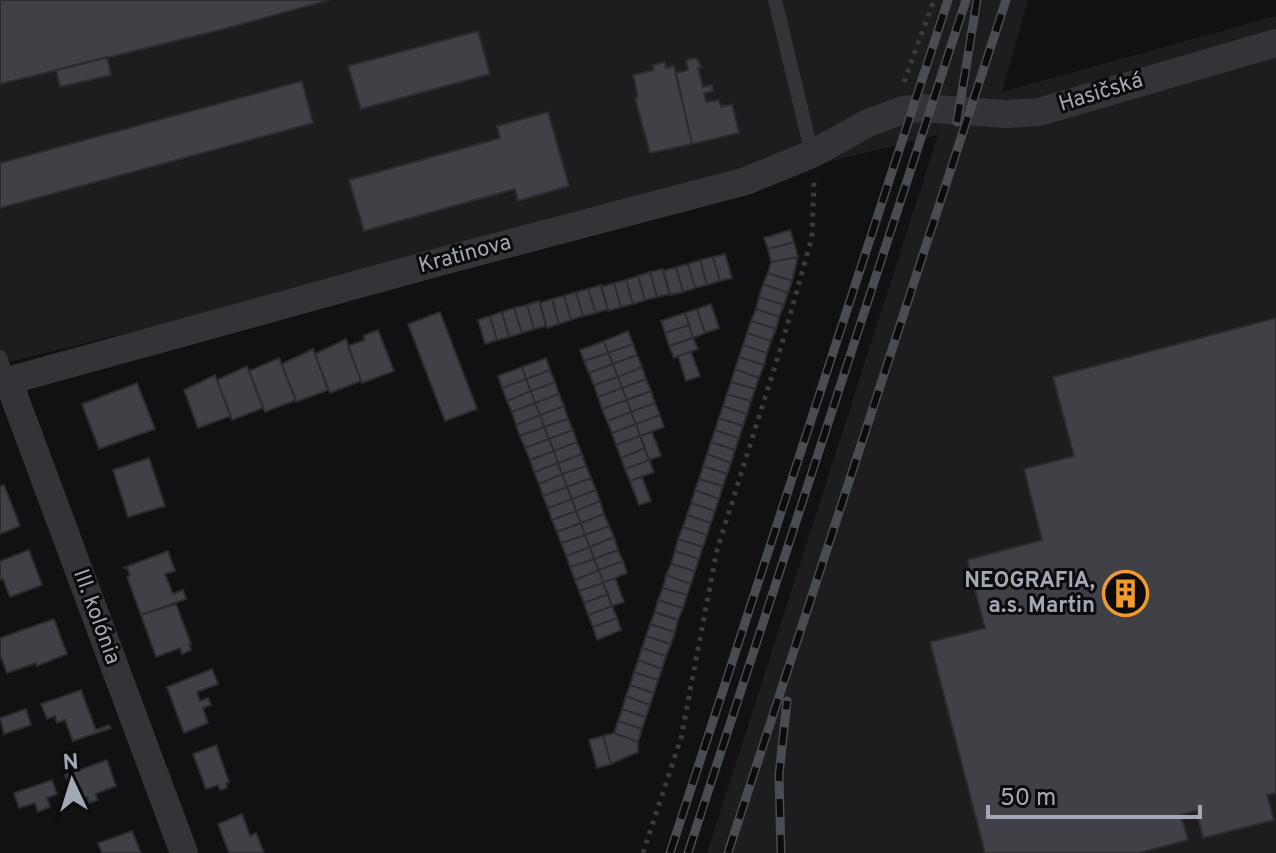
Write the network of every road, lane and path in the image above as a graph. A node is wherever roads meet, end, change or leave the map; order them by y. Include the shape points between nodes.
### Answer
1 (775, 0) edge
2 (934, 0) edge
3 (1276, 43) edge
4 (922, 108) joint
5 (892, 113) junction
6 (812, 154) junction
7 (3, 373) edge
8 (184, 853) edge
9 (643, 853) edge

1 - 6 lane
2 - 5 path
3 - 4 street, Hasičská via 1039,112
4 - 5 street, Kratinova
5 - 6 street, Kratinova
6 - 7 street, Kratinova via 746,181
6 - 9 path via 812,237 717,550 681,738
7 - 8 street, III. kolónia

